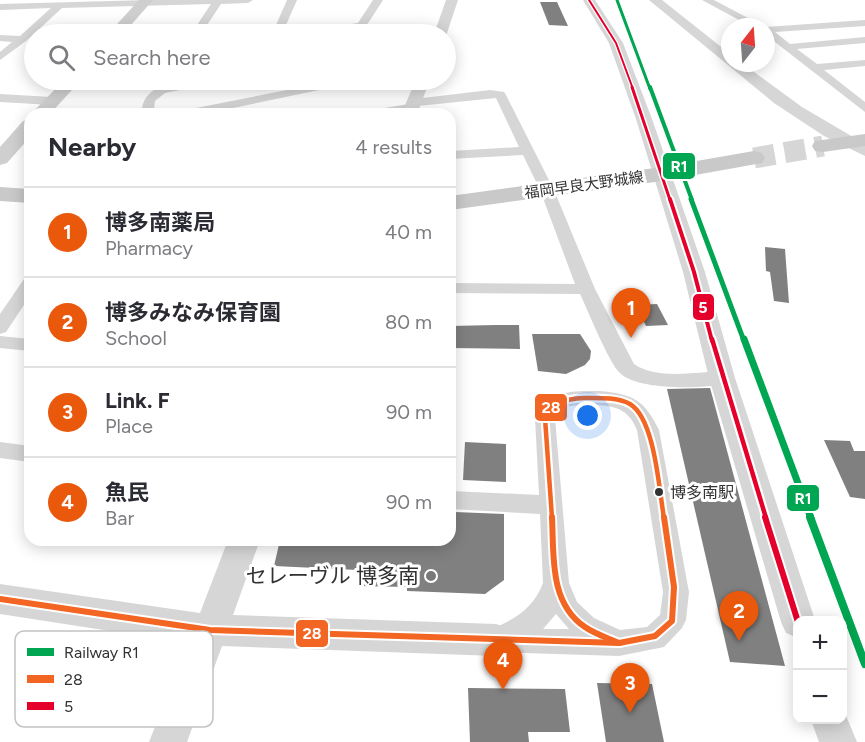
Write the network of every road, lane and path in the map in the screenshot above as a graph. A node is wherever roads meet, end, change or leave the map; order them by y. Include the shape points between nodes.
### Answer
1 (248, 0) edge
2 (292, 0) edge
3 (378, 0) edge
4 (452, 0) edge
5 (589, 0) edge
6 (655, 0) edge
7 (707, 0) edge
8 (145, 1) edge
9 (218, 1) edge
10 (60, 5) junction
11 (0, 7) edge
12 (742, 18) edge
13 (865, 23) edge
14 (39, 24) edge
15 (124, 24) edge
16 (203, 24) edge
17 (281, 24) edge
18 (362, 24) edge
19 (444, 24) edge
20 (775, 29) edge
21 (775, 37) edge
22 (0, 38) edge
23 (22, 39) joint
24 (865, 40) edge
25 (788, 47) junction
26 (721, 54) edge
27 (0, 57) edge
28 (865, 63) edge
29 (814, 68) junction
30 (744, 72) edge
31 (63, 90) edge
32 (161, 90) edge
33 (304, 90) edge
34 (419, 90) edge
35 (0, 98) edge
36 (863, 105) edge
37 (46, 107) edge
38 (148, 108) edge
39 (215, 108) edge
40 (412, 108) edge
41 (24, 132) edge
42 (859, 144) edge
43 (823, 146) tunnel mouth
44 (527, 151) junction
45 (456, 155) edge
46 (754, 158) tunnel mouth
47 (0, 159) edge
48 (662, 174) junction
49 (547, 190) junction
50 (0, 194) edge
51 (24, 196) edge
52 (456, 202) edge
53 (456, 288) edge
54 (586, 289) junction
55 (24, 292) edge
56 (0, 328) edge
57 (0, 342) edge
58 (24, 344) edge
59 (722, 378) junction
60 (0, 450) edge
61 (24, 453) edge
62 (456, 500) edge
63 (551, 504) junction
64 (242, 546) edge
65 (556, 583) junction
66 (0, 599) edge
67 (796, 616) edge
68 (210, 630) junction
69 (496, 640) junction
70 (620, 643) junction
71 (831, 724) edge
72 (174, 727) edge
73 (168, 742) edge
74 (838, 742) edge

1 - 9 street
2 - 17 street
3 - 18 street
4 - 19 street
5 - 48 street via 616,43
6 - 26 street
7 - 12 street
8 - 9 street
8 - 10 street
8 - 15 main road
9 - 16 street
10 - 11 street
10 - 14 street
13 - 20 street
21 - 25 street
22 - 23 street
23 - 27 street
24 - 25 street
25 - 29 street
28 - 29 street
29 - 36 street
30 - 42 street
31 - 37 main road
32 - 38 street via 148,100
33 - 39 street
34 - 40 street
35 - 37 street
40 - 44 street via 500,95
41 - 47 main road
42 - 43 main road
44 - 45 street
44 - 49 street
46 - 48 main road, 福岡早良大野城線
48 - 49 main road, 福岡早良大野城線
48 - 59 street via 694,272
49 - 52 main road, 福岡早良大野城線
49 - 54 street
50 - 51 main road
53 - 54 street
54 - 59 street via 631,373 656,379
55 - 56 street
57 - 58 street
59 - 67 street
60 - 61 street
62 - 63 street
63 - 65 street
63 - 70 street via 545,418 552,406 568,399 608,399 626,403 641,415 648,430 676,592 673,620 654,638
64 - 68 street
65 - 69 street via 548,607 528,626
65 - 70 street via 567,610 585,627
66 - 68 street
68 - 69 street
69 - 70 street
71 - 74 street
72 - 73 street

